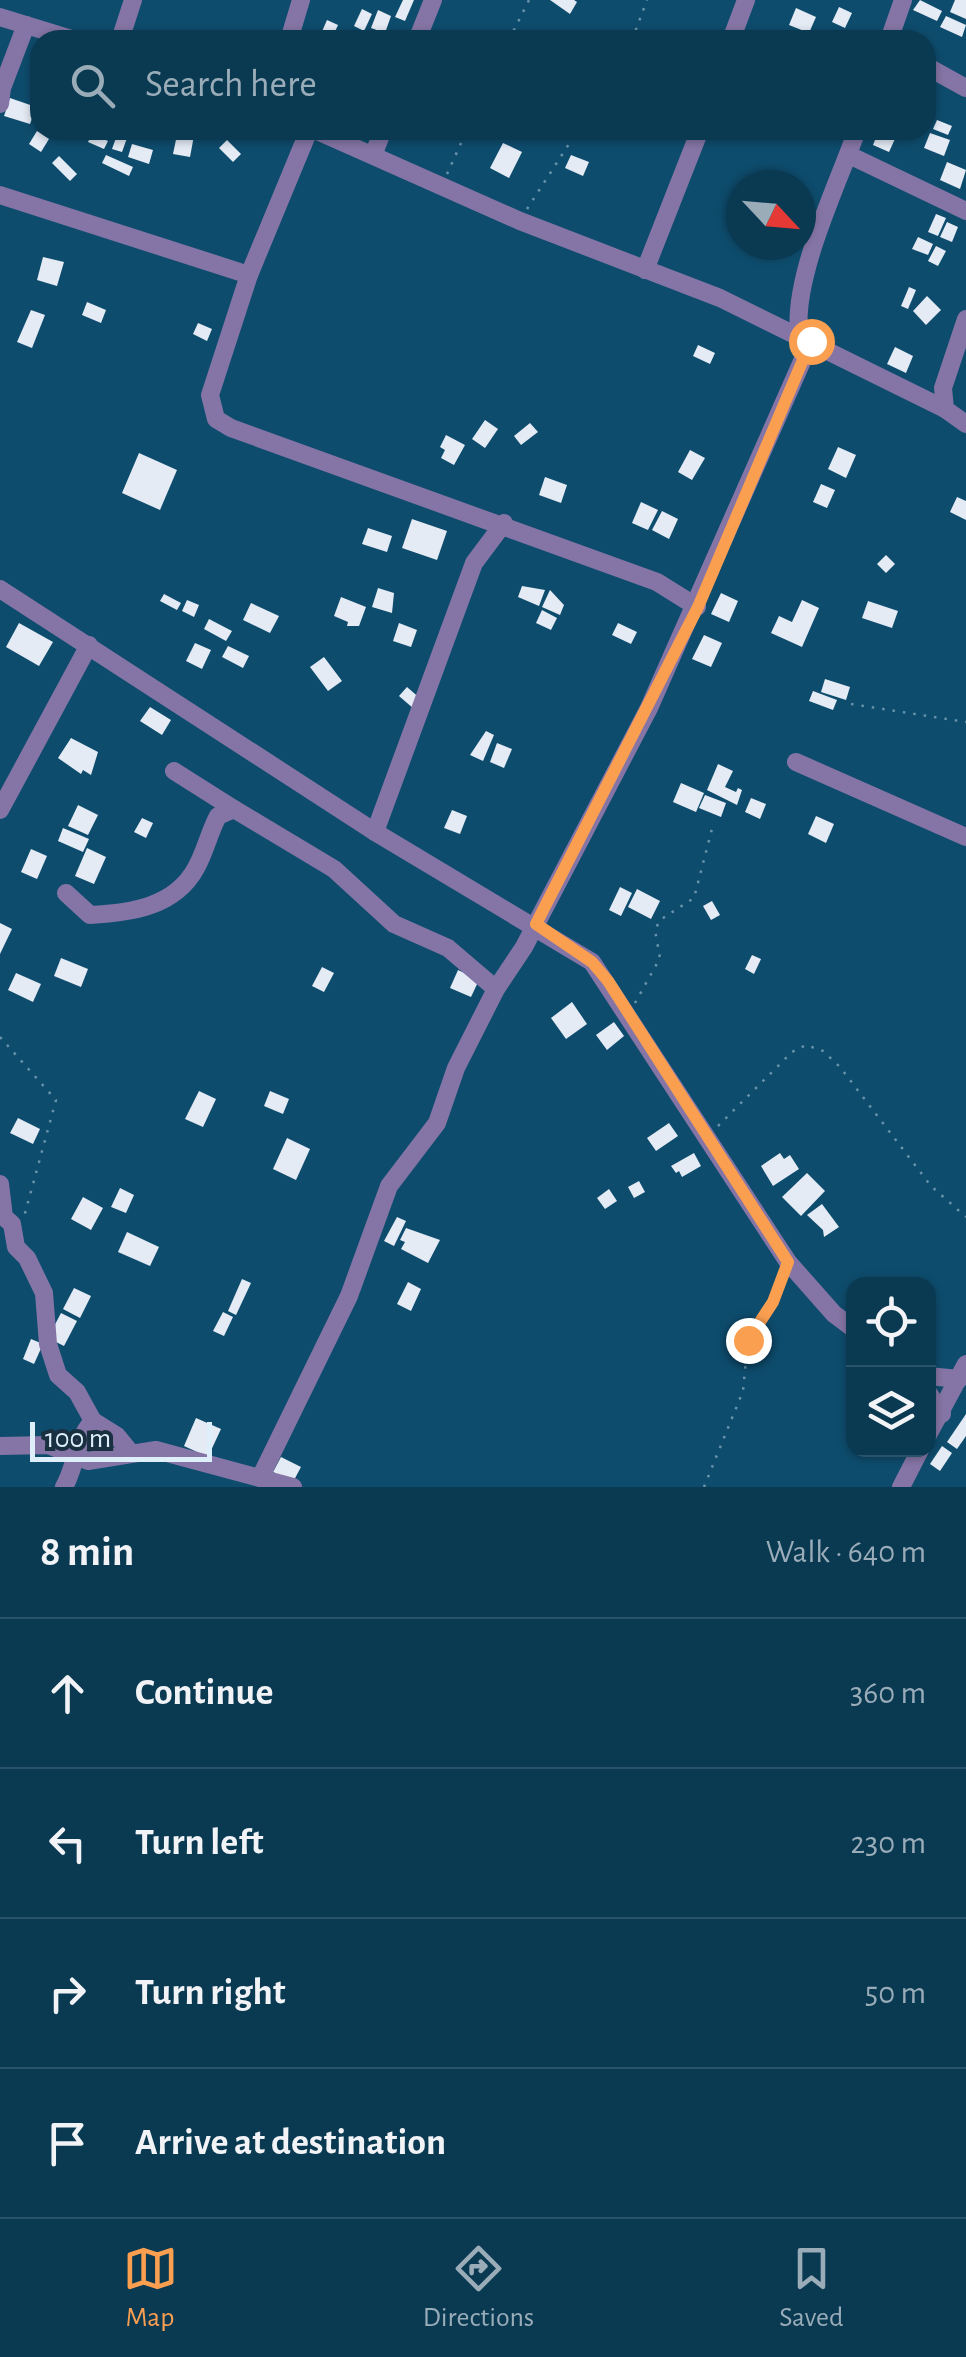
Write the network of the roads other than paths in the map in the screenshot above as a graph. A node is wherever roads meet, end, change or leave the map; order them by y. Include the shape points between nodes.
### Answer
1 (133, 0) edge
2 (300, 0) edge
3 (433, 0) edge
4 (746, 0) edge
5 (903, 0) edge
6 (0, 17) edge
7 (26, 25) junction
8 (42, 30) edge
9 (123, 30) edge
10 (291, 30) edge
11 (422, 30) edge
12 (736, 30) edge
13 (892, 30) edge
14 (936, 72) edge
15 (966, 88) edge
16 (0, 104) edge
17 (308, 140) edge
18 (339, 140) edge
19 (379, 140) edge
20 (696, 140) edge
21 (854, 140) edge
22 (374, 153) junction
23 (849, 155) junction
24 (0, 196) edge
25 (966, 212) edge
26 (645, 270) junction
27 (249, 275) junction
28 (966, 320) edge
29 (805, 338) junction
30 (945, 408) junction
31 (966, 424) edge
32 (504, 523) junction
33 (0, 589) edge
34 (698, 607) junction
35 (89, 645) junction
36 (796, 762) dead end
37 (174, 771) dead end
38 (234, 808) junction
39 (0, 810) edge
40 (375, 832) junction
41 (966, 837) edge
42 (66, 893) dead end
43 (536, 924) junction
44 (496, 989) junction
45 (0, 1184) edge
46 (846, 1323) edge
47 (962, 1371) edge
48 (936, 1375) edge
49 (936, 1405) edge
50 (942, 1414) junction
51 (93, 1422) junction
52 (936, 1423) edge
53 (0, 1446) edge
54 (131, 1453) junction
55 (916, 1457) edge
56 (78, 1460) junction
57 (261, 1476) junction
58 (64, 1487) edge
59 (293, 1487) edge
60 (901, 1487) edge

1 - 9 street
2 - 10 street
3 - 11 street
4 - 12 street
5 - 13 street
6 - 7 street
7 - 8 street
7 - 16 street
14 - 15 street
17 - 27 street
18 - 22 street
19 - 22 street
20 - 26 street
21 - 23 street
22 - 26 street
23 - 25 street
23 - 29 street via 797,314
24 - 27 street
26 - 29 street
27 - 32 street via 210,395 216,419
28 - 30 street via 943,388
29 - 30 street
29 - 34 street
30 - 31 street
32 - 34 street via 657,582
32 - 40 street via 474,563
33 - 35 street
34 - 43 street
35 - 39 street
35 - 40 street
36 - 41 street
37 - 38 street
38 - 42 street via 218,816 186,884 155,904 90,914
38 - 44 street via 334,870 394,924 448,948
40 - 43 street
43 - 44 street
43 - 46 street via 592,962 788,1262
44 - 57 street via 437,1123 383,1198 349,1296
45 - 51 street via 16,1247 44,1292 52,1360
47 - 48 street
47 - 50 street
49 - 50 street
50 - 52 street
51 - 54 street
51 - 56 street via 77,1446
53 - 56 street via 48,1446
54 - 56 street
54 - 57 street via 156,1450
55 - 60 street
56 - 58 street
57 - 59 street

